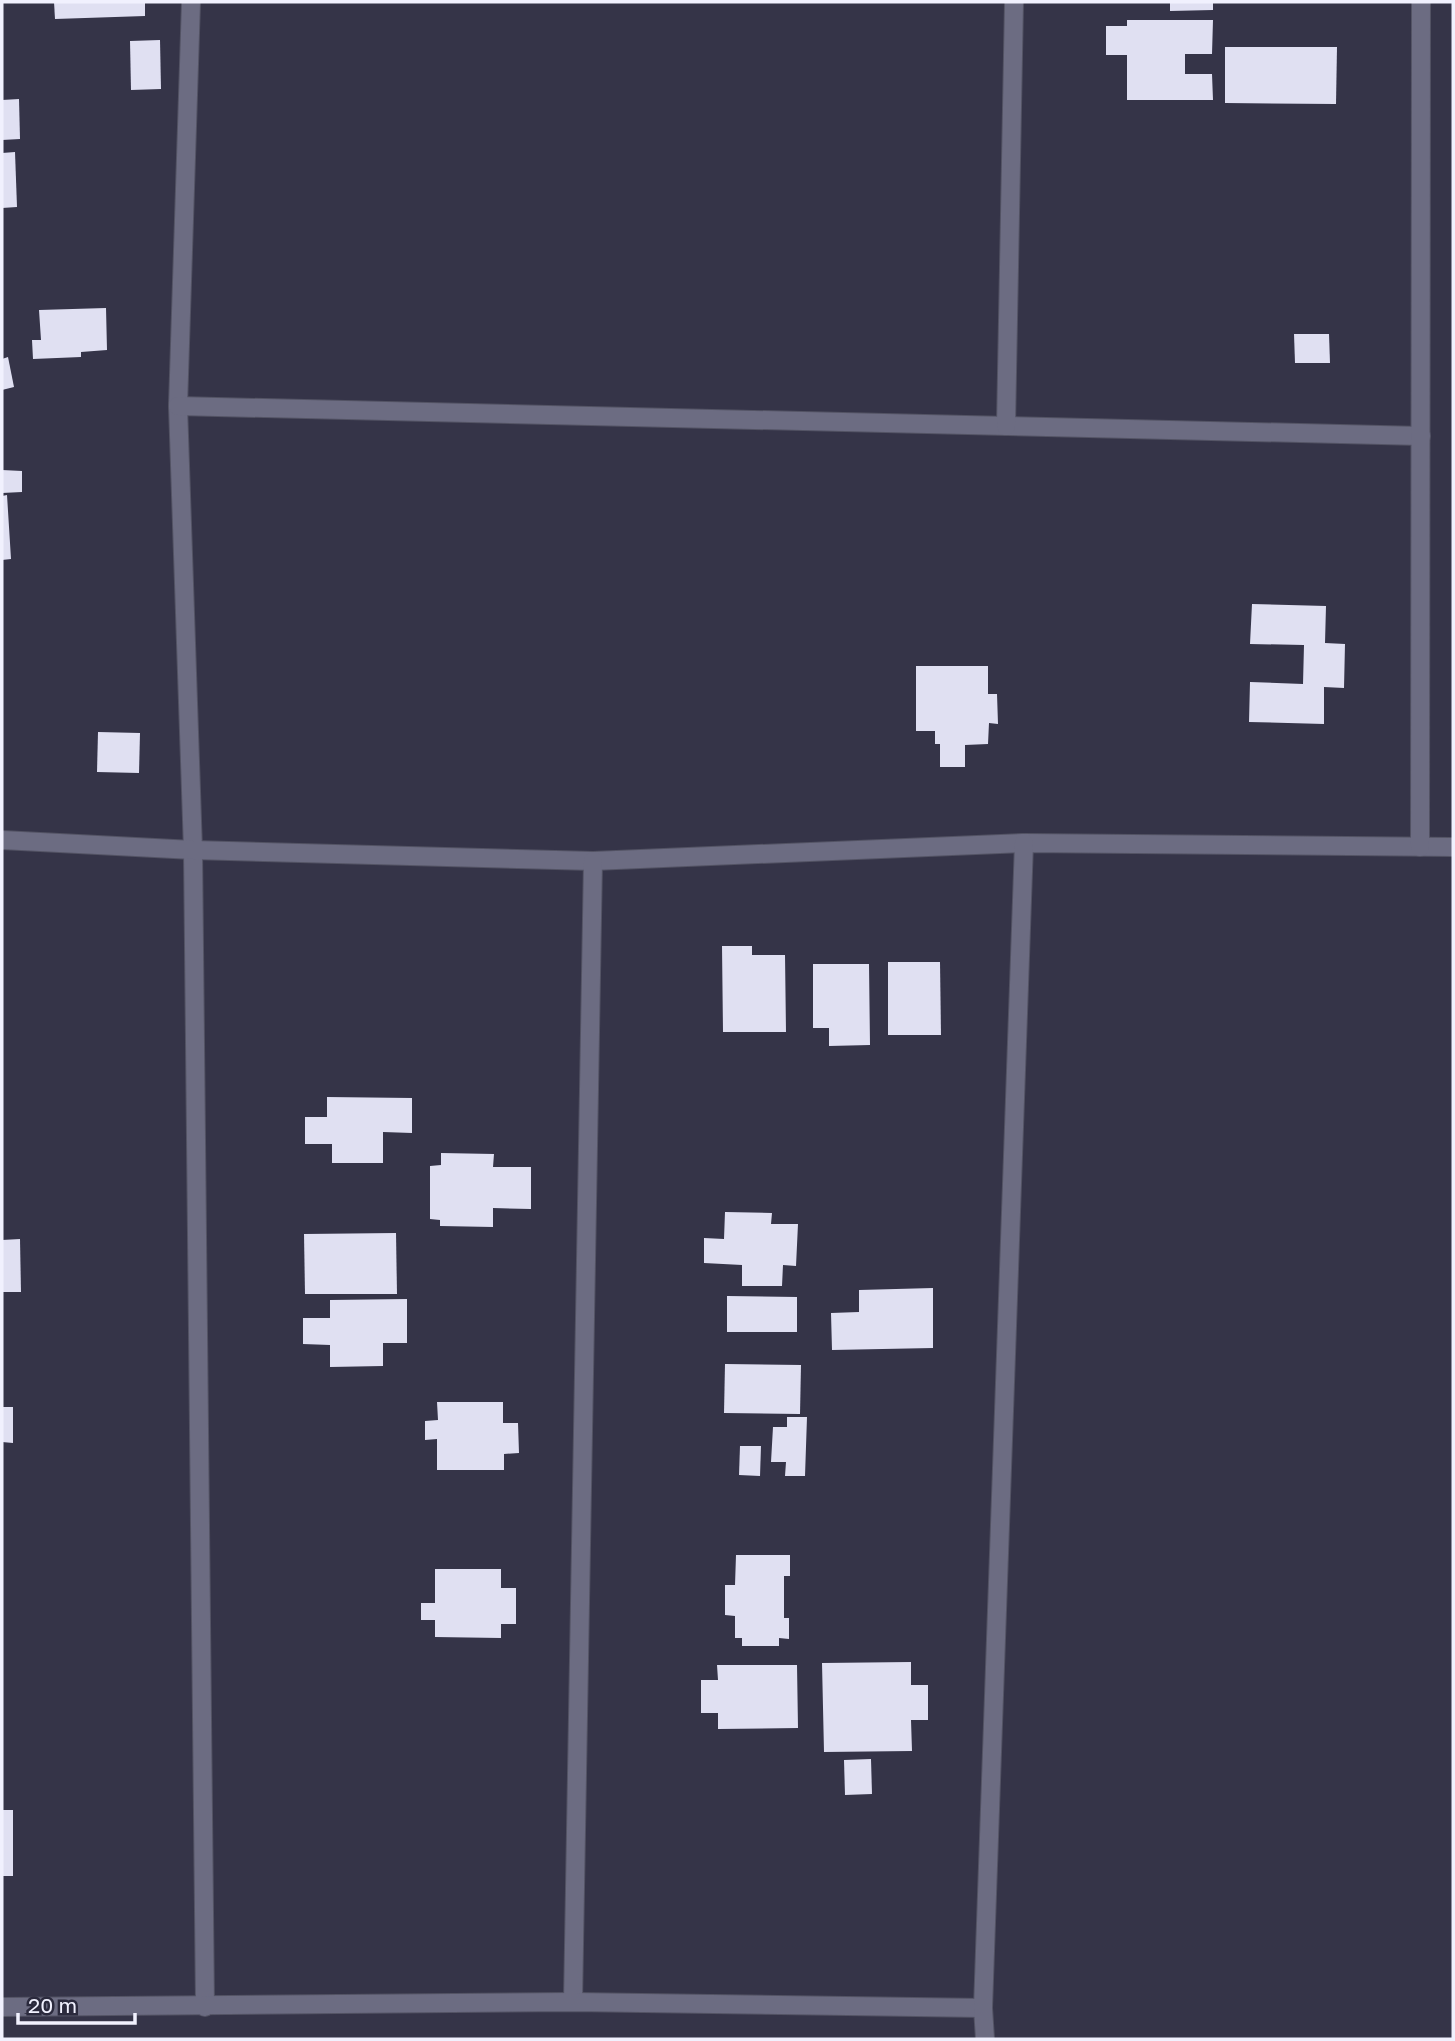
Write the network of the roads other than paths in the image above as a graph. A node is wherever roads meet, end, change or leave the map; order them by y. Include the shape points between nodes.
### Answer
1 (191, 2) edge
2 (1014, 2) edge
3 (1421, 2) edge
4 (178, 406) junction
5 (1006, 426) junction
6 (1421, 436) junction
7 (2, 840) edge
8 (1024, 844) junction
9 (1453, 847) edge
10 (1420, 848) junction
11 (193, 850) junction
12 (593, 861) junction
13 (573, 2002) junction
14 (2, 2007) edge
15 (205, 2007) junction
16 (983, 2008) junction
17 (985, 2039) edge

1 - 4 street
2 - 5 street
3 - 6 street
4 - 5 street
4 - 11 street
5 - 6 street
6 - 10 street
7 - 11 street
8 - 10 street
8 - 12 street
8 - 16 street
9 - 10 street
11 - 12 street
11 - 15 street
12 - 13 street
13 - 15 street
13 - 16 street
14 - 15 street
16 - 17 street

